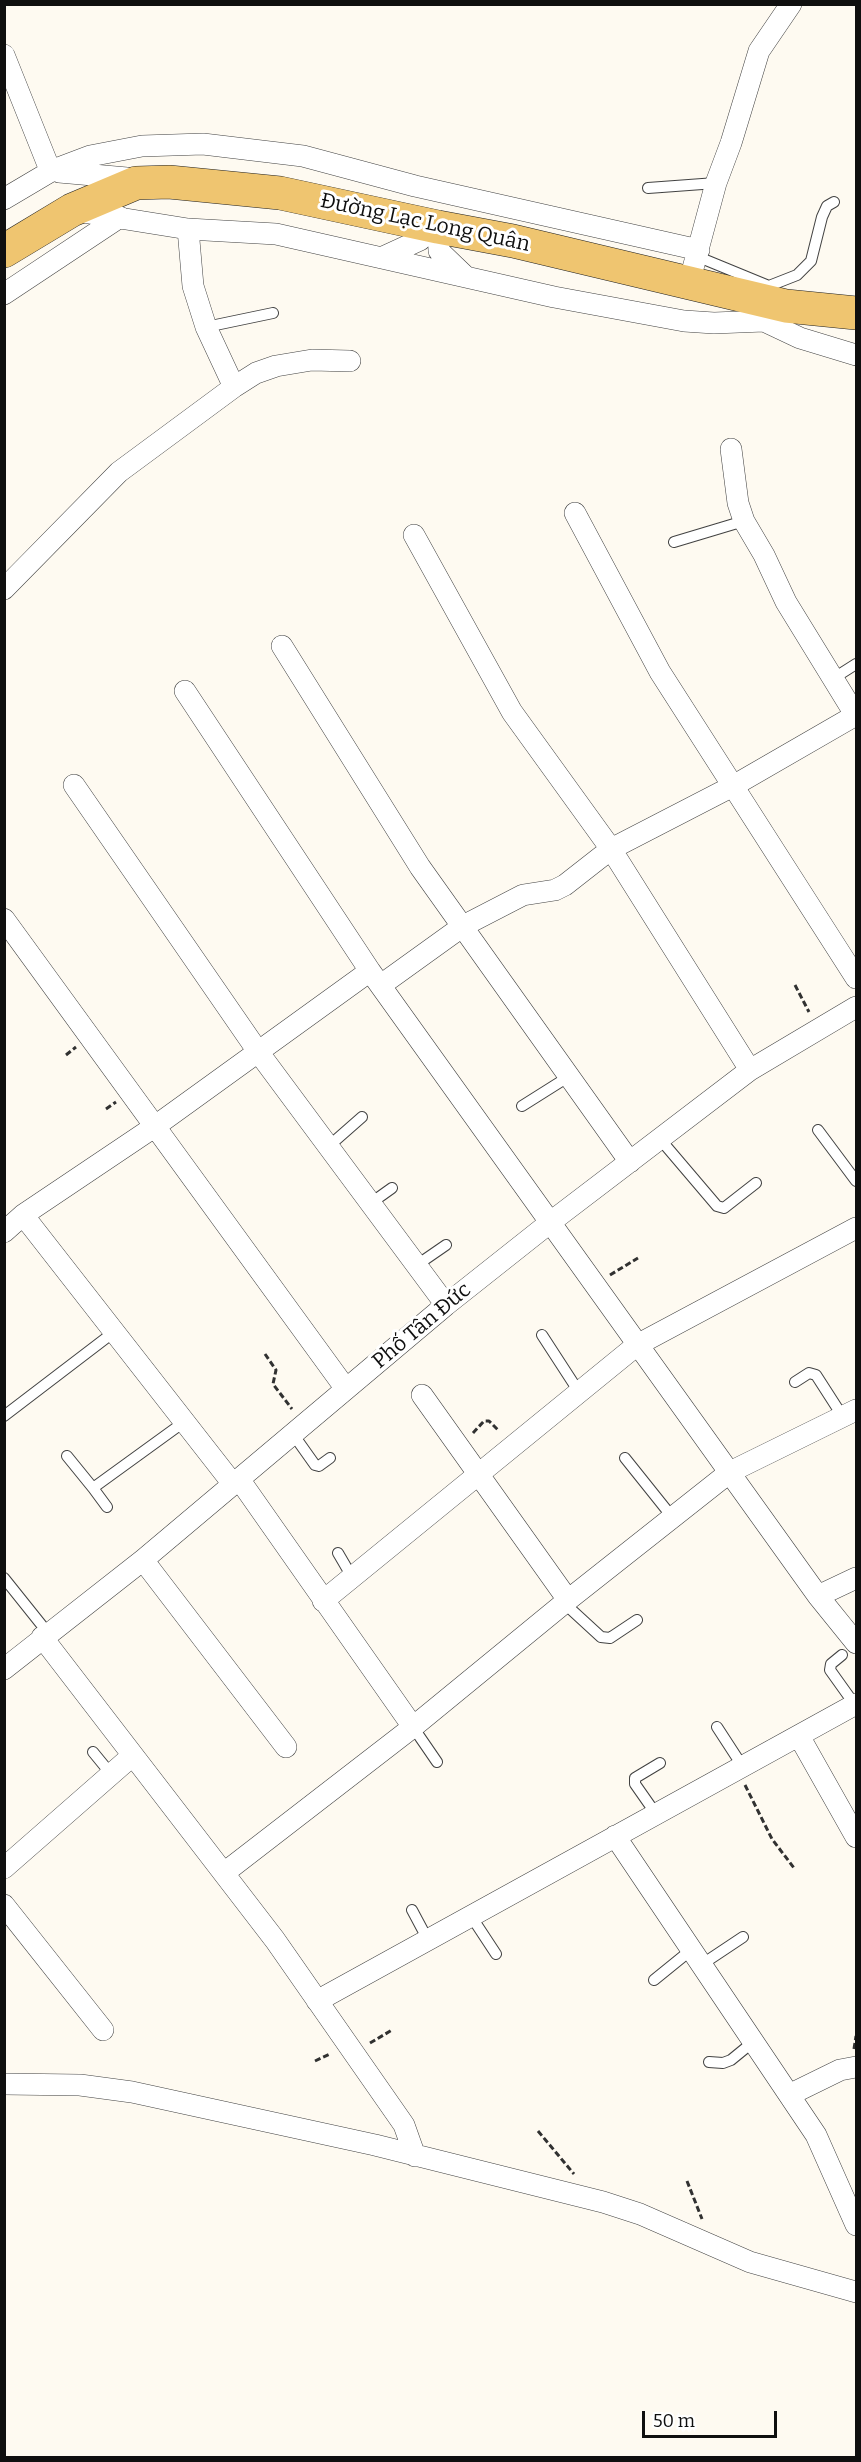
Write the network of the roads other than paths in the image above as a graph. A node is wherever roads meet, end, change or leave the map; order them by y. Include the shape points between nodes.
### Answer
1 (791, 4) edge
2 (4, 56) edge
3 (53, 170) junction
4 (136, 183) junction
5 (716, 183) junction
6 (648, 188) dead end
7 (4, 199) edge
8 (834, 202) dead end
9 (72, 210) junction
10 (120, 217) junction
11 (435, 227) junction
12 (188, 230) junction
13 (4, 250) edge
14 (383, 257) junction
15 (695, 263) junction
16 (467, 278) junction
17 (4, 294) edge
18 (765, 311) junction
19 (273, 313) dead end
20 (856, 313) edge
21 (206, 327) junction
22 (856, 355) edge
23 (350, 361) dead end
24 (234, 387) junction
25 (731, 449) dead end
26 (575, 513) dead end
27 (744, 521) junction
28 (414, 534) dead end
29 (674, 542) dead end
30 (4, 589) edge
31 (282, 646) dead end
32 (856, 664) edge
33 (834, 678) junction
34 (184, 691) dead end
35 (856, 715) edge
36 (74, 785) dead end
37 (733, 786) junction
38 (611, 849) junction
39 (4, 919) edge
40 (463, 926) junction
41 (376, 978) junction
42 (856, 978) edge
43 (856, 1007) edge
44 (259, 1053) junction
45 (750, 1070) junction
46 (568, 1077) junction
47 (522, 1106) dead end
48 (362, 1117) dead end
49 (154, 1127) junction
50 (818, 1130) dead end
51 (660, 1139) junction
52 (329, 1146) junction
53 (630, 1162) junction
54 (856, 1181) edge
55 (756, 1183) dead end
56 (392, 1188) dead end
57 (371, 1203) junction
58 (23, 1215) junction
59 (552, 1221) junction
60 (856, 1228) edge
61 (4, 1232) edge
62 (446, 1245) dead end
63 (417, 1265) junction
64 (446, 1305) junction
65 (114, 1332) junction
66 (542, 1335) dead end
67 (638, 1345) junction
68 (795, 1382) dead end
69 (346, 1389) junction
70 (579, 1392) junction
71 (422, 1395) dead end
72 (850, 1414) edge
73 (4, 1416) edge
74 (184, 1422) junction
75 (298, 1430) junction
76 (67, 1456) dead end
77 (330, 1458) dead end
78 (625, 1458) dead end
79 (730, 1472) junction
80 (479, 1474) junction
81 (236, 1482) junction
82 (93, 1488) junction
83 (107, 1507) dead end
84 (673, 1518) junction
85 (338, 1553) dead end
86 (143, 1560) junction
87 (352, 1577) junction
88 (4, 1578) edge
89 (856, 1578) edge
90 (818, 1596) junction
91 (323, 1601) junction
92 (566, 1601) junction
93 (637, 1620) dead end
94 (45, 1635) junction
95 (849, 1649) edge
96 (4, 1670) edge
97 (856, 1705) edge
98 (413, 1727) junction
99 (717, 1727) dead end
100 (799, 1736) junction
101 (286, 1747) dead end
102 (93, 1752) dead end
103 (132, 1756) junction
104 (437, 1762) dead end
105 (660, 1763) dead end
106 (741, 1769) junction
107 (111, 1774) junction
108 (656, 1814) junction
109 (615, 1836) junction
110 (856, 1837) edge
111 (4, 1868) edge
112 (224, 1873) junction
113 (4, 1905) edge
114 (412, 1910) dead end
115 (471, 1916) junction
116 (743, 1938) dead end
117 (428, 1940) junction
118 (496, 1954) dead end
119 (696, 1957) junction
120 (654, 1980) dead end
121 (317, 2001) junction
122 (103, 2030) dead end
123 (753, 2042) junction
124 (709, 2062) dead end
125 (856, 2067) edge
126 (4, 2084) edge
127 (789, 2095) junction
128 (415, 2156) junction
129 (856, 2225) edge
130 (856, 2292) edge

1 - 5 street via 759,51
2 - 3 street
3 - 4 street via 127,178
3 - 7 street
3 - 15 street via 90,156 142,146 203,144 303,156
4 - 9 main road, Đường Lạc Long Quân
4 - 11 main road, Đường Lạc Long Quân via 169,182 280,193
5 - 6 lane
5 - 15 street
8 - 15 lane via 822,217 811,261 796,275 769,286
9 - 10 street
9 - 13 main road, Đường Lạc Long Quân
10 - 12 street
10 - 17 street
11 - 14 street via 420,240
11 - 15 main road, Đường Lạc Long Quân
11 - 16 street via 439,251
12 - 14 street via 276,234
12 - 21 street via 193,286
14 - 16 street
15 - 18 main road, Đường Lạc Long Quân
16 - 18 street via 684,321 714,324
18 - 20 main road, Đường Lạc Long Quân via 786,306
18 - 22 street via 800,338
19 - 21 lane
21 - 24 street
23 - 24 street via 312,360 276,366
24 - 30 street via 119,472
25 - 27 street
26 - 37 street via 660,672
27 - 29 lane
27 - 33 street via 786,602
28 - 38 street via 512,712
31 - 40 street via 420,867
32 - 33 lane
33 - 35 street
34 - 41 street
35 - 37 street
36 - 44 street
37 - 38 street
37 - 42 street
38 - 40 street via 555,890 523,895
38 - 45 street
39 - 49 street
40 - 41 street
40 - 46 street
41 - 44 street
41 - 59 street
43 - 45 street, Phố Tân Đức
44 - 49 street
44 - 52 street
45 - 51 street, Phố Tân Đức
46 - 47 lane
46 - 53 street
48 - 52 lane
49 - 58 street
49 - 69 street
50 - 54 lane
51 - 53 street, Phố Tân Đức
51 - 55 lane via 717,1206 724,1208
52 - 57 street
53 - 59 street, Phố Tân Đức
56 - 57 lane
57 - 63 street
58 - 61 street
58 - 65 street
59 - 64 street, Phố Tân Đức
59 - 67 street
60 - 67 street
62 - 63 lane
63 - 64 street
64 - 69 street, Phố Tân Đức
65 - 73 lane
65 - 74 street
66 - 70 lane
67 - 70 street
67 - 79 street
68 - 72 lane via 809,1373 816,1375
69 - 75 street, Phố Tân Đức
70 - 80 street
71 - 80 street
72 - 79 street
74 - 81 street
74 - 82 lane
75 - 77 lane via 315,1464 320,1466
75 - 81 street, Phố Tân Đức
76 - 82 lane
78 - 84 lane
79 - 84 street
79 - 90 street
80 - 87 street
80 - 92 street
81 - 86 street, Phố Tân Đức
81 - 91 street
82 - 83 lane
84 - 92 street
85 - 87 lane
86 - 94 street, Phố Tân Đức
86 - 101 street
87 - 91 street
88 - 94 lane
89 - 90 street
90 - 95 street
91 - 98 street
92 - 93 lane via 601,1637 610,1638
92 - 98 street
94 - 96 street, Phố Tân Đức
94 - 103 street
95 - 97 lane via 831,1664 830,1670
97 - 100 street
98 - 104 lane
98 - 112 street
99 - 106 lane
100 - 106 street
100 - 110 street
102 - 107 lane
103 - 107 street
103 - 112 street
105 - 108 lane via 636,1778 635,1784
106 - 108 street
107 - 111 street
108 - 109 street
109 - 115 street
109 - 119 street
112 - 121 street
113 - 122 street
114 - 117 lane
115 - 117 street
115 - 118 lane
116 - 119 lane
117 - 121 street
119 - 120 lane
119 - 123 street
121 - 128 street via 409,2134
123 - 124 lane via 731,2060
123 - 127 street
125 - 127 street via 840,2070
126 - 128 street via 80,2085 132,2092
127 - 129 street via 816,2134
128 - 130 street via 640,2214 782,2273

